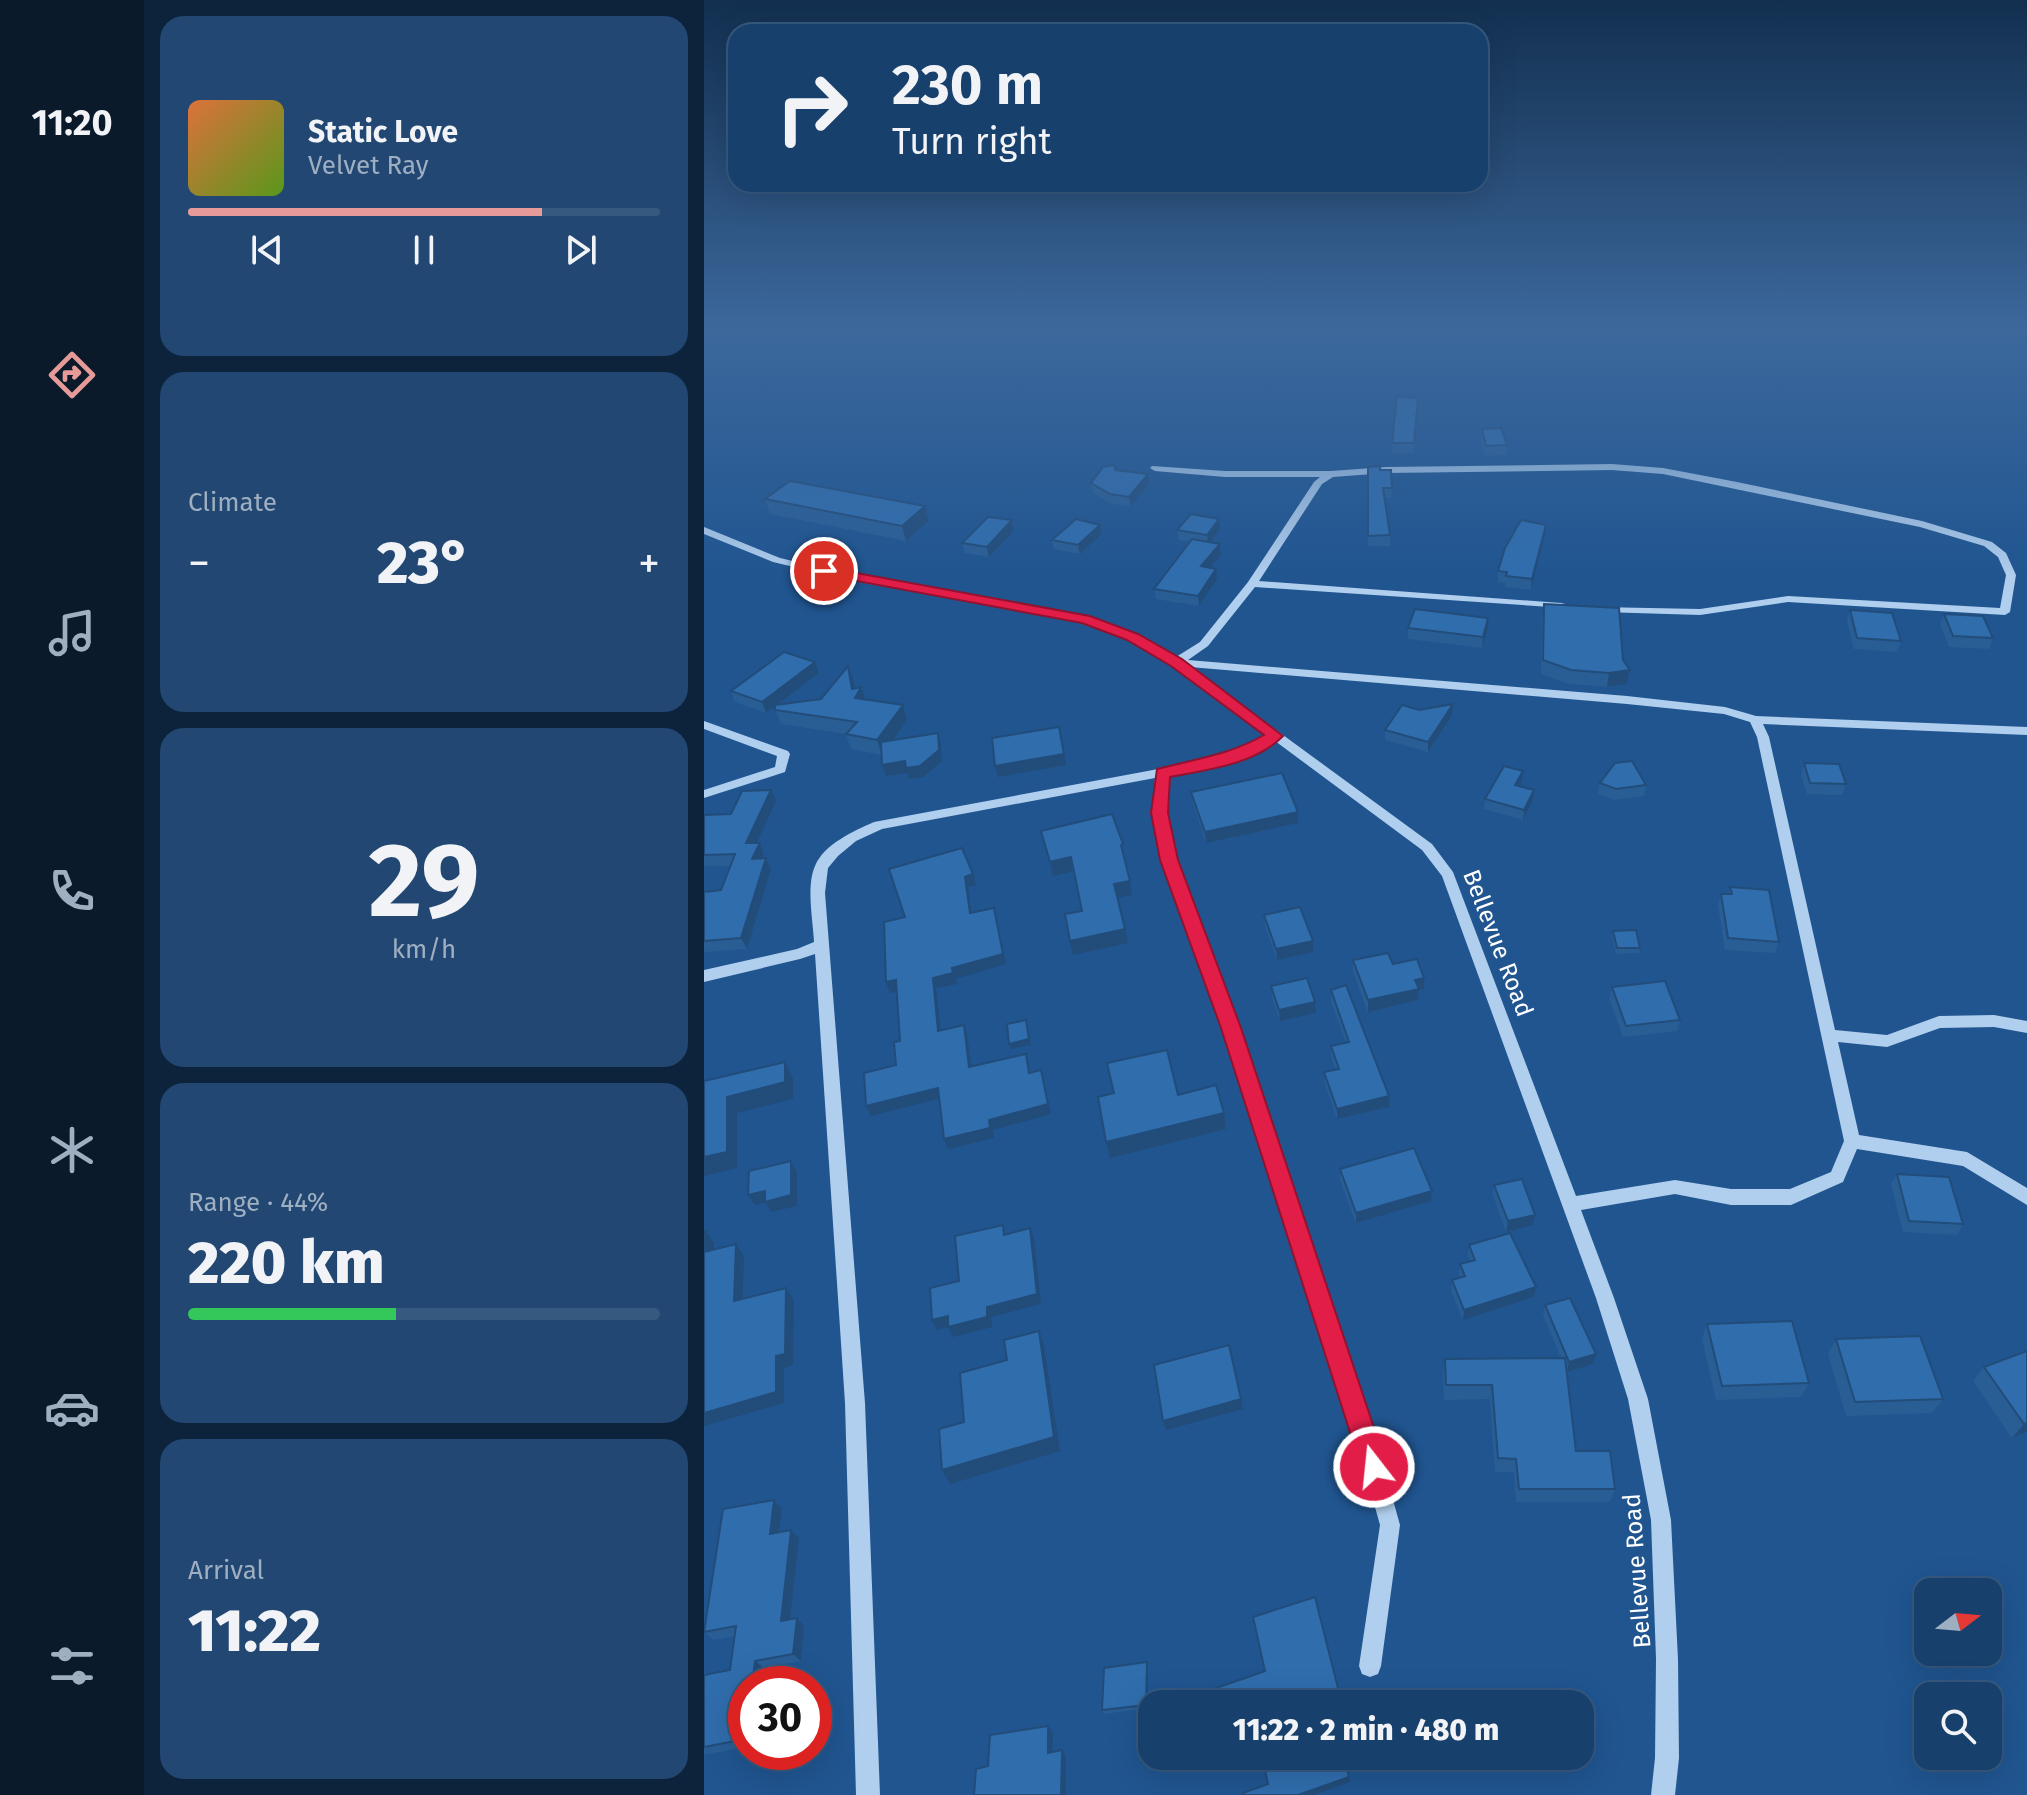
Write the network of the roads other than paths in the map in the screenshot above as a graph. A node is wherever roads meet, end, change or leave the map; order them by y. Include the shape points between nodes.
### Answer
1 (1155, 468) dead end
2 (1331, 474) junction
3 (704, 530) edge
4 (1252, 584) junction
5 (1579, 607) edge
6 (1593, 608) edge
7 (1176, 662) junction
8 (1755, 720) junction
9 (704, 725) edge
10 (2027, 731) edge
11 (1275, 736) junction
12 (1162, 773) junction
13 (704, 794) edge
14 (821, 945) junction
15 (704, 976) edge
16 (2027, 1027) edge
17 (1828, 1035) junction
18 (1852, 1141) junction
19 (2027, 1197) edge
20 (1571, 1204) junction
21 (1370, 1666) dead end
22 (868, 1795) edge
23 (1663, 1795) edge

1 - 2 street
2 - 4 street via 1319,482
2 - 6 street via 1504,466 1663,471 1971,537 2002,555 2011,575 2005,612 1788,599 1700,612
3 - 7 street, Bellevue Road via 791,564 1085,619
4 - 5 street
4 - 7 street via 1204,644
7 - 8 street via 1627,700 1725,711
7 - 11 street, Bellevue Road
8 - 10 street
8 - 17 street
9 - 13 street via 784,754 781,769
11 - 12 street via 1245,753
11 - 20 street, Bellevue Road via 1427,847 1448,875
12 - 14 street via 879,825 851,838 821,867
12 - 21 street via 1160,813 1169,860 1236,1043 1362,1424 1390,1525
14 - 15 street
14 - 22 street via 855,1403
16 - 17 street via 1994,1021 1939,1022 1887,1041
17 - 18 street
18 - 19 street via 1967,1159
18 - 20 street via 1837,1177 1791,1197 1731,1197 1675,1187
20 - 23 street, Bellevue Road via 1638,1399 1661,1520 1667,1659

